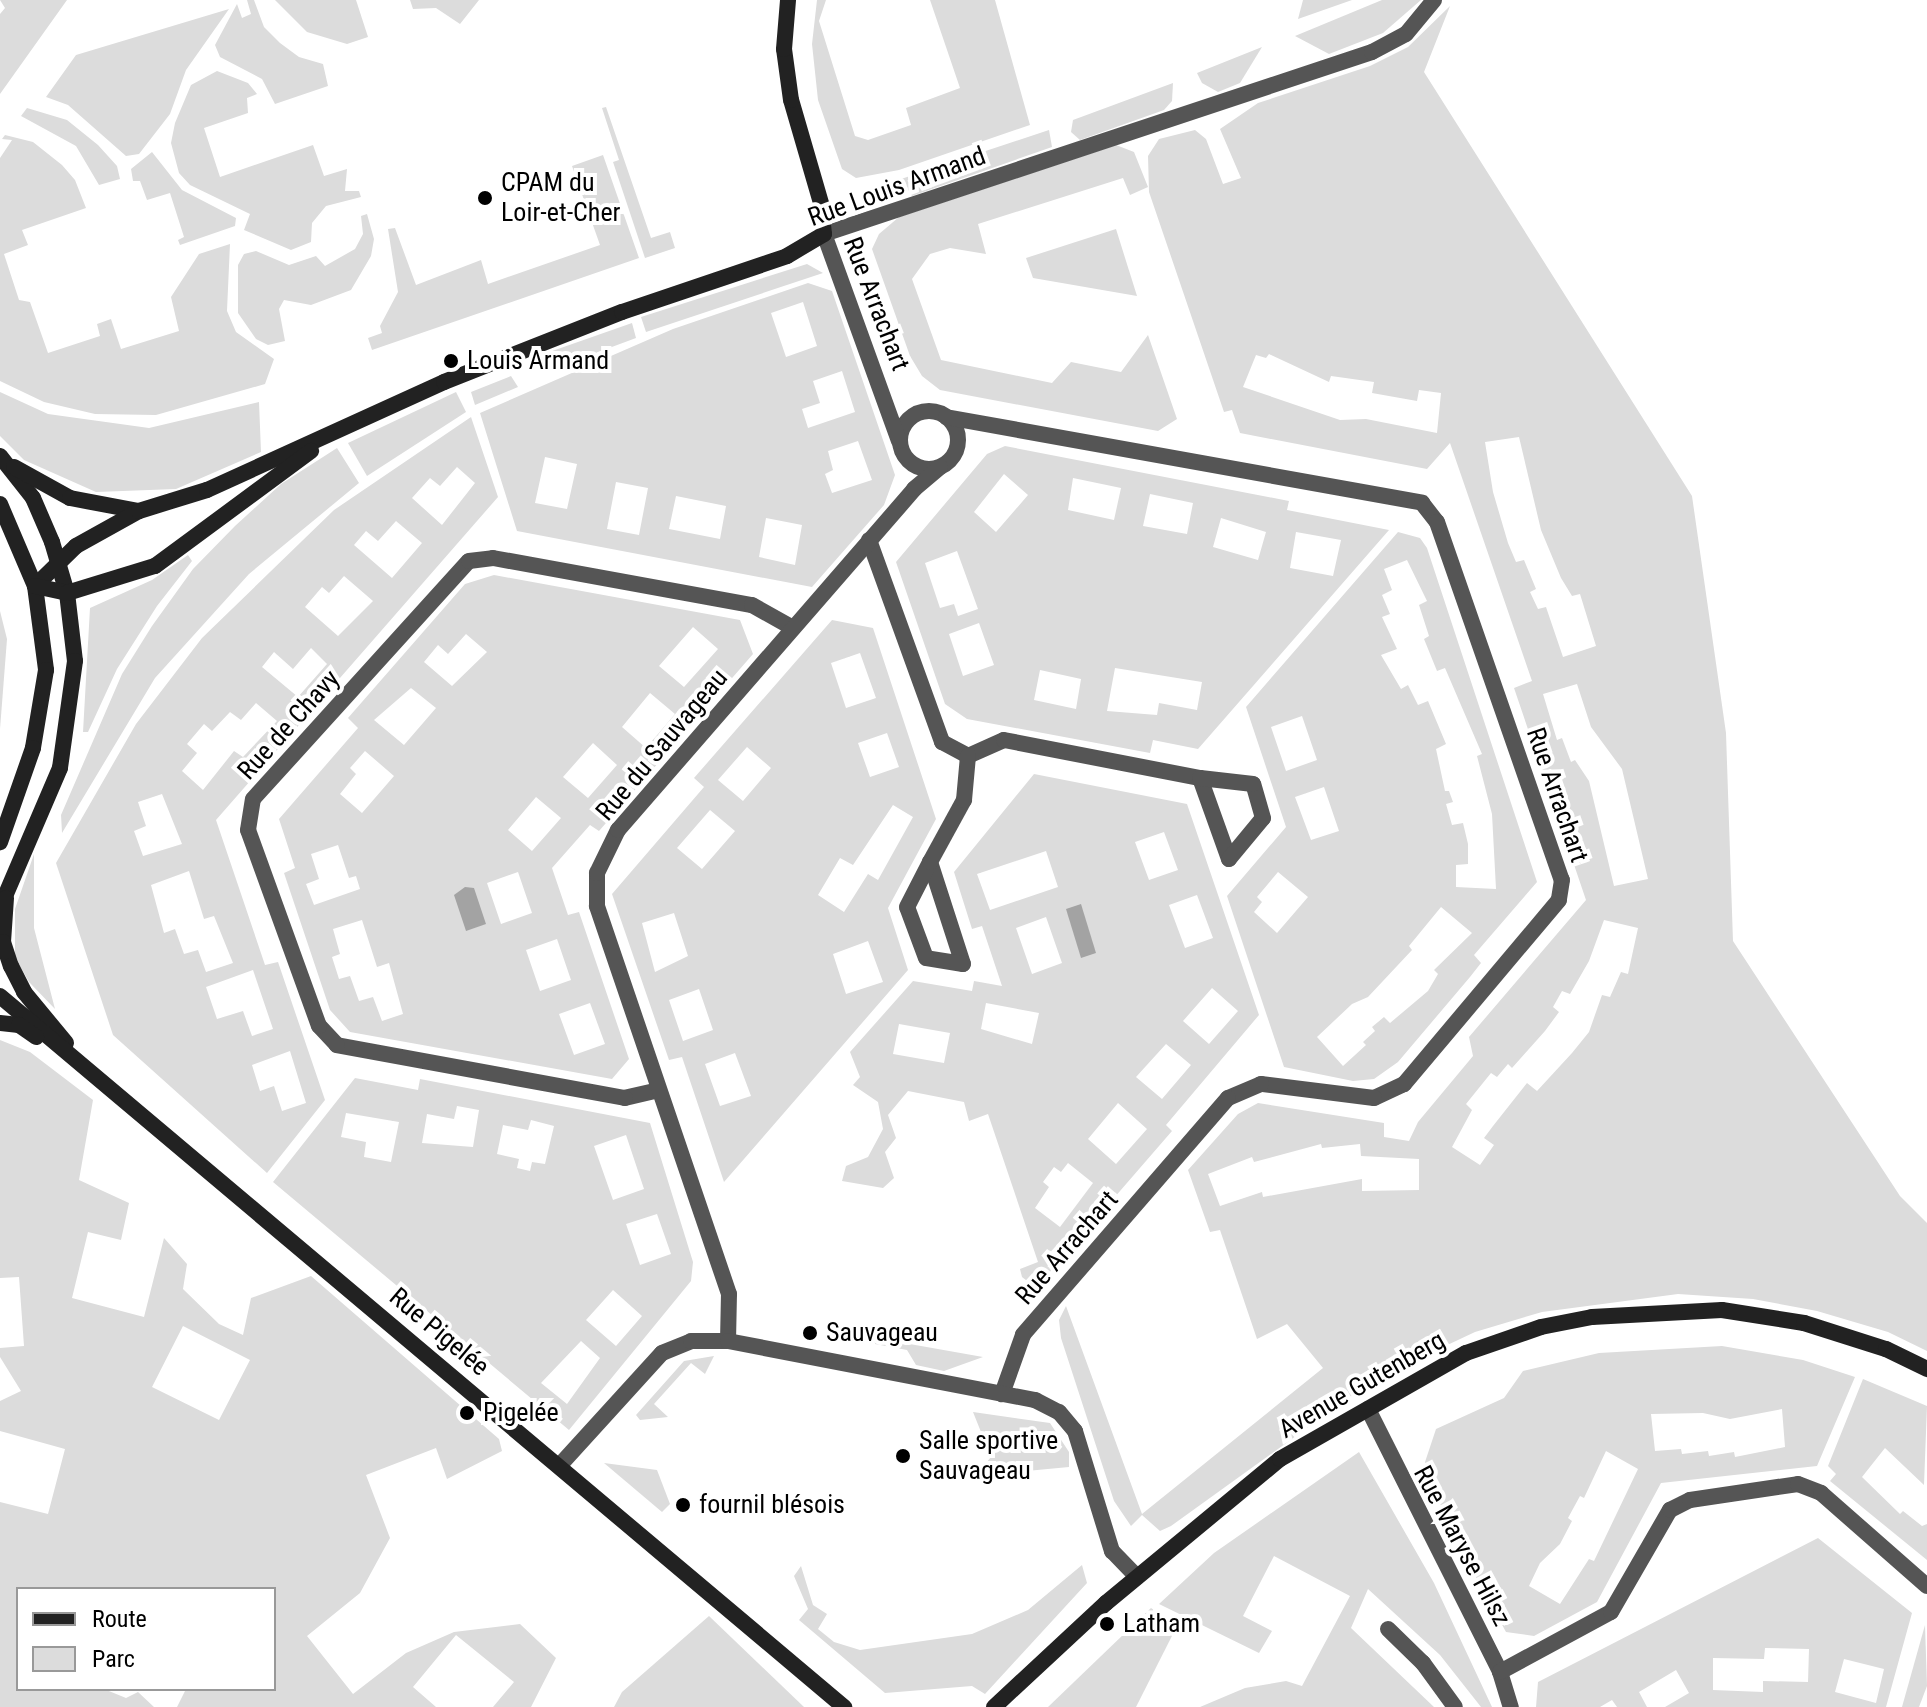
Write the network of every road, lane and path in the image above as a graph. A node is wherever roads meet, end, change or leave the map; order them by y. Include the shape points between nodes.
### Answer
1 (788, 0) edge
2 (1432, 3) edge
3 (824, 234) junction
4 (885, 391) junction
5 (939, 414) junction
6 (332, 435) junction
7 (899, 441) junction
8 (4, 460) edge
9 (940, 467) junction
10 (0, 504) edge
11 (139, 511) junction
12 (869, 540) junction
13 (58, 560) junction
14 (35, 586) junction
15 (67, 593) junction
16 (793, 628) junction
17 (968, 756) junction
18 (1200, 778) junction
19 (0, 842) edge
20 (930, 862) junction
21 (3, 902) edge
22 (0, 996) edge
23 (0, 1023) edge
24 (71, 1051) junction
25 (659, 1090) junction
26 (728, 1341) junction
27 (1927, 1369) edge
28 (1002, 1394) junction
29 (1368, 1409) junction
30 (560, 1465) junction
31 (1137, 1577) junction
32 (1927, 1586) edge
33 (1388, 1629) dead end
34 (1500, 1672) junction
35 (844, 1707) edge
36 (994, 1707) edge
37 (1455, 1707) edge
38 (1511, 1707) edge

1 - 3 main road via 784,49 791,100 821,203
2 - 3 street, Rue Louis Armand via 1406,34 1372,52
3 - 4 street, Rue Arrachart
3 - 6 main road, Rue Louis Armand via 787,256 453,378
4 - 5 street via 904,404
4 - 7 street
5 - 7 street via 913,415
5 - 9 street via 958,442 952,458
5 - 28 street, Rue Arrachart via 1422,503 1437,522 1562,880 1559,900 1404,1084 1374,1098 1261,1084 1228,1098 1023,1335
6 - 11 main road via 207,490
6 - 15 main road via 155,566
7 - 9 street via 913,465
8 - 11 main road via 70,498
8 - 13 main road via 33,498
9 - 12 street, Rue du Sauvageau
10 - 14 main road
11 - 13 main road
12 - 16 street, Rue du Sauvageau
12 - 17 street via 942,742
13 - 14 main road
13 - 15 main road
14 - 15 main road
14 - 19 main road via 46,670 33,748
15 - 21 main road via 75,661 63,756 31,846
16 - 25 street, Rue du Sauvageau via 618,830 597,873 597,906
16 - 25 street, Rue de Chavy via 752,605 493,558 469,561 253,799 248,830 319,1026 337,1045 625,1098
17 - 18 street via 1004,740
17 - 20 street via 964,800
18 - 18 street via 1253,784 1263,818 1229,859
20 - 20 street via 949,920 963,964 926,958 907,907
21 - 24 main road via 3,942 11,966 24,992
22 - 24 main road, Rue Pigelée
23 - 24 main road via 19,1025
24 - 30 main road, Rue Pigelée
25 - 26 street, Rue du Sauvageau via 729,1294
26 - 28 street
26 - 30 street via 691,1341 662,1353
27 - 29 main road, Avenue Gutenberg via 1886,1349 1804,1323 1722,1310 1646,1312 1592,1317 1511,1337 1466,1353
28 - 31 street via 1035,1400 1059,1412 1075,1431 1112,1551
29 - 31 main road, Avenue Gutenberg via 1280,1459
29 - 34 street, Rue Maryse Hilsz
30 - 35 main road, Rue Pigelée
31 - 36 main road, Avenue Gutenberg
32 - 34 street via 1821,1493 1798,1484 1690,1500 1670,1510 1611,1612
33 - 37 street via 1423,1663
34 - 38 street, Rue Maryse Hilsz

